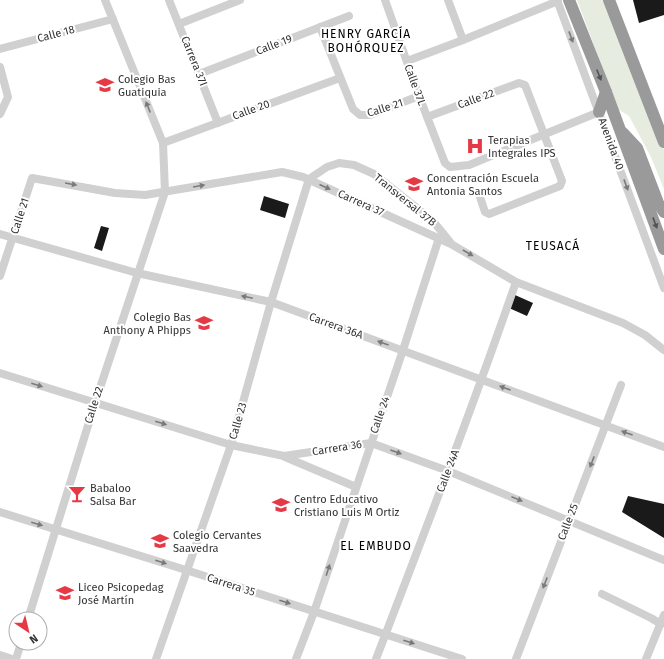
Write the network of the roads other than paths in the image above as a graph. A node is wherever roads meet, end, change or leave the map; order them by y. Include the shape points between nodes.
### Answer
1 (105, 0) edge
2 (170, 0) edge
3 (240, 0) edge
4 (386, 0) edge
5 (448, 0) edge
6 (561, 0) edge
7 (609, 0) edge
8 (349, 16) dead end
9 (113, 18) junction
10 (179, 24) junction
11 (320, 27) junction
12 (463, 40) junction
13 (0, 49) edge
14 (407, 61) junction
15 (0, 67) edge
16 (199, 74) junction
17 (340, 78) junction
18 (606, 92) junction
19 (419, 96) junction
20 (599, 112) junction
21 (0, 114) edge
22 (427, 117) junction
23 (218, 123) junction
24 (619, 130) junction
25 (545, 134) junction
26 (664, 142) edge
27 (163, 143) junction
28 (32, 178) joint
29 (309, 179) junction
30 (165, 192) junction
31 (480, 197) dead end
32 (664, 212) edge
33 (0, 234) edge
34 (12, 238) junction
35 (439, 238) junction
36 (451, 244) junction
37 (664, 249) edge
38 (138, 273) junction
39 (0, 276) edge
40 (516, 282) junction
41 (664, 288) edge
42 (271, 302) junction
43 (403, 350) junction
44 (664, 350) edge
45 (0, 373) edge
46 (482, 380) junction
47 (621, 385) dead end
48 (95, 403) junction
49 (606, 425) junction
50 (371, 443) junction
51 (231, 445) junction
52 (664, 446) edge
53 (284, 456) junction
54 (448, 471) junction
55 (356, 487) junction
56 (0, 512) edge
57 (569, 520) junction
58 (56, 529) junction
59 (664, 560) edge
60 (186, 570) junction
61 (602, 594) dead end
62 (30, 611) edge
63 (314, 612) junction
64 (664, 615) edge
65 (661, 624) junction
66 (385, 634) junction
67 (0, 655) edge
68 (12, 659) edge
69 (156, 659) edge
70 (296, 659) edge
71 (376, 659) edge
72 (462, 659) edge
73 (516, 659) edge
74 (646, 659) edge

1 - 9 street
2 - 10 street, Carrera 37I
3 - 10 street
4 - 14 street, Calle 37L
5 - 12 street
6 - 12 street
6 -> 18 highway, Avenida 40
6 -> 20 street, Avenida 40
7 - 26 highway
8 - 11 street, Calle 19
9 - 13 street, Calle 18
27 -> 9 street
10 - 16 street, Carrera 37I
11 - 16 street, Calle 19
11 - 17 street
12 - 14 street
14 - 19 street, Calle 37L
15 - 21 street via 8,98
16 - 23 street, Carrera 37I
17 - 19 street, Calle 21 via 353,110 360,115 370,115
17 - 23 street, Calle 20
18 - 20 highway
18 - 24 highway, Avenida 40
19 - 22 street, Calle 37L
20 - 25 street
20 -> 41 street, Avenida 40
22 - 25 street, Calle 22 via 519,83 525,85
22 - 25 street, Calle 37L via 445,164 450,167 470,165
23 - 27 street, Calle 20
24 - 32 highway via 637,148 658,203
24 -> 37 highway, Avenida 40
25 - 31 street via 562,181 560,186 489,214
27 - 30 street
28 -> 30 street, Carrera 37 via 125,194
28 - 34 street, Calle 21
30 -> 29 street, Carrera 37 via 275,173 296,174
29 -> 35 street, Carrera 37
29 - 36 street, Transversal 37B via 327,167 339,163 354,165 374,174 433,221
29 - 42 street, Calle 23
30 - 38 street, Calle 22
33 - 34 street, Carrera 36A
34 - 38 street, Carrera 36A
34 - 39 street, Calle 21
35 - 36 street, Carrera 37
35 - 43 street, Calle 24
36 -> 40 street, Carrera 37
42 -> 38 street, Carrera 36A
38 - 48 street, Calle 22
40 - 44 street, Carrera 37 via 623,323
40 - 46 street, Calle 24A
43 -> 42 street, Carrera 36A
42 - 51 street, Calle 23
43 - 46 street, Carrera 36A
43 - 50 street, Calle 24
45 -> 48 street, Carrera 36
49 -> 46 street, Carrera 36A
46 - 54 street, Calle 24A
47 - 49 street, Calle 25
48 -> 51 street, Carrera 36
48 - 58 street, Calle 22
52 -> 49 street, Carrera 36A
49 -> 57 street, Calle 25
50 - 53 street, Carrera 36
50 -> 54 street, Carrera 36
50 - 55 street, Calle 24
51 - 53 street, Carrera 36
51 - 60 street, Calle 23
53 - 55 street
54 -> 57 street, Carrera 36
54 - 66 street, Calle 24A
63 -> 55 street, Calle 24
56 -> 58 street, Carrera 35
57 - 59 street, Carrera 36
57 -> 73 street, Calle 25
58 -> 60 street, Carrera 35
58 - 62 street, Calle 22
60 -> 63 street, Carrera 35
60 - 69 street, Calle 23
61 - 65 street
63 - 66 street, Carrera 35
63 - 70 street, Calle 24
64 - 65 street
65 - 74 street
66 - 71 street, Calle 24A
66 -> 72 street, Carrera 35
67 - 68 street

